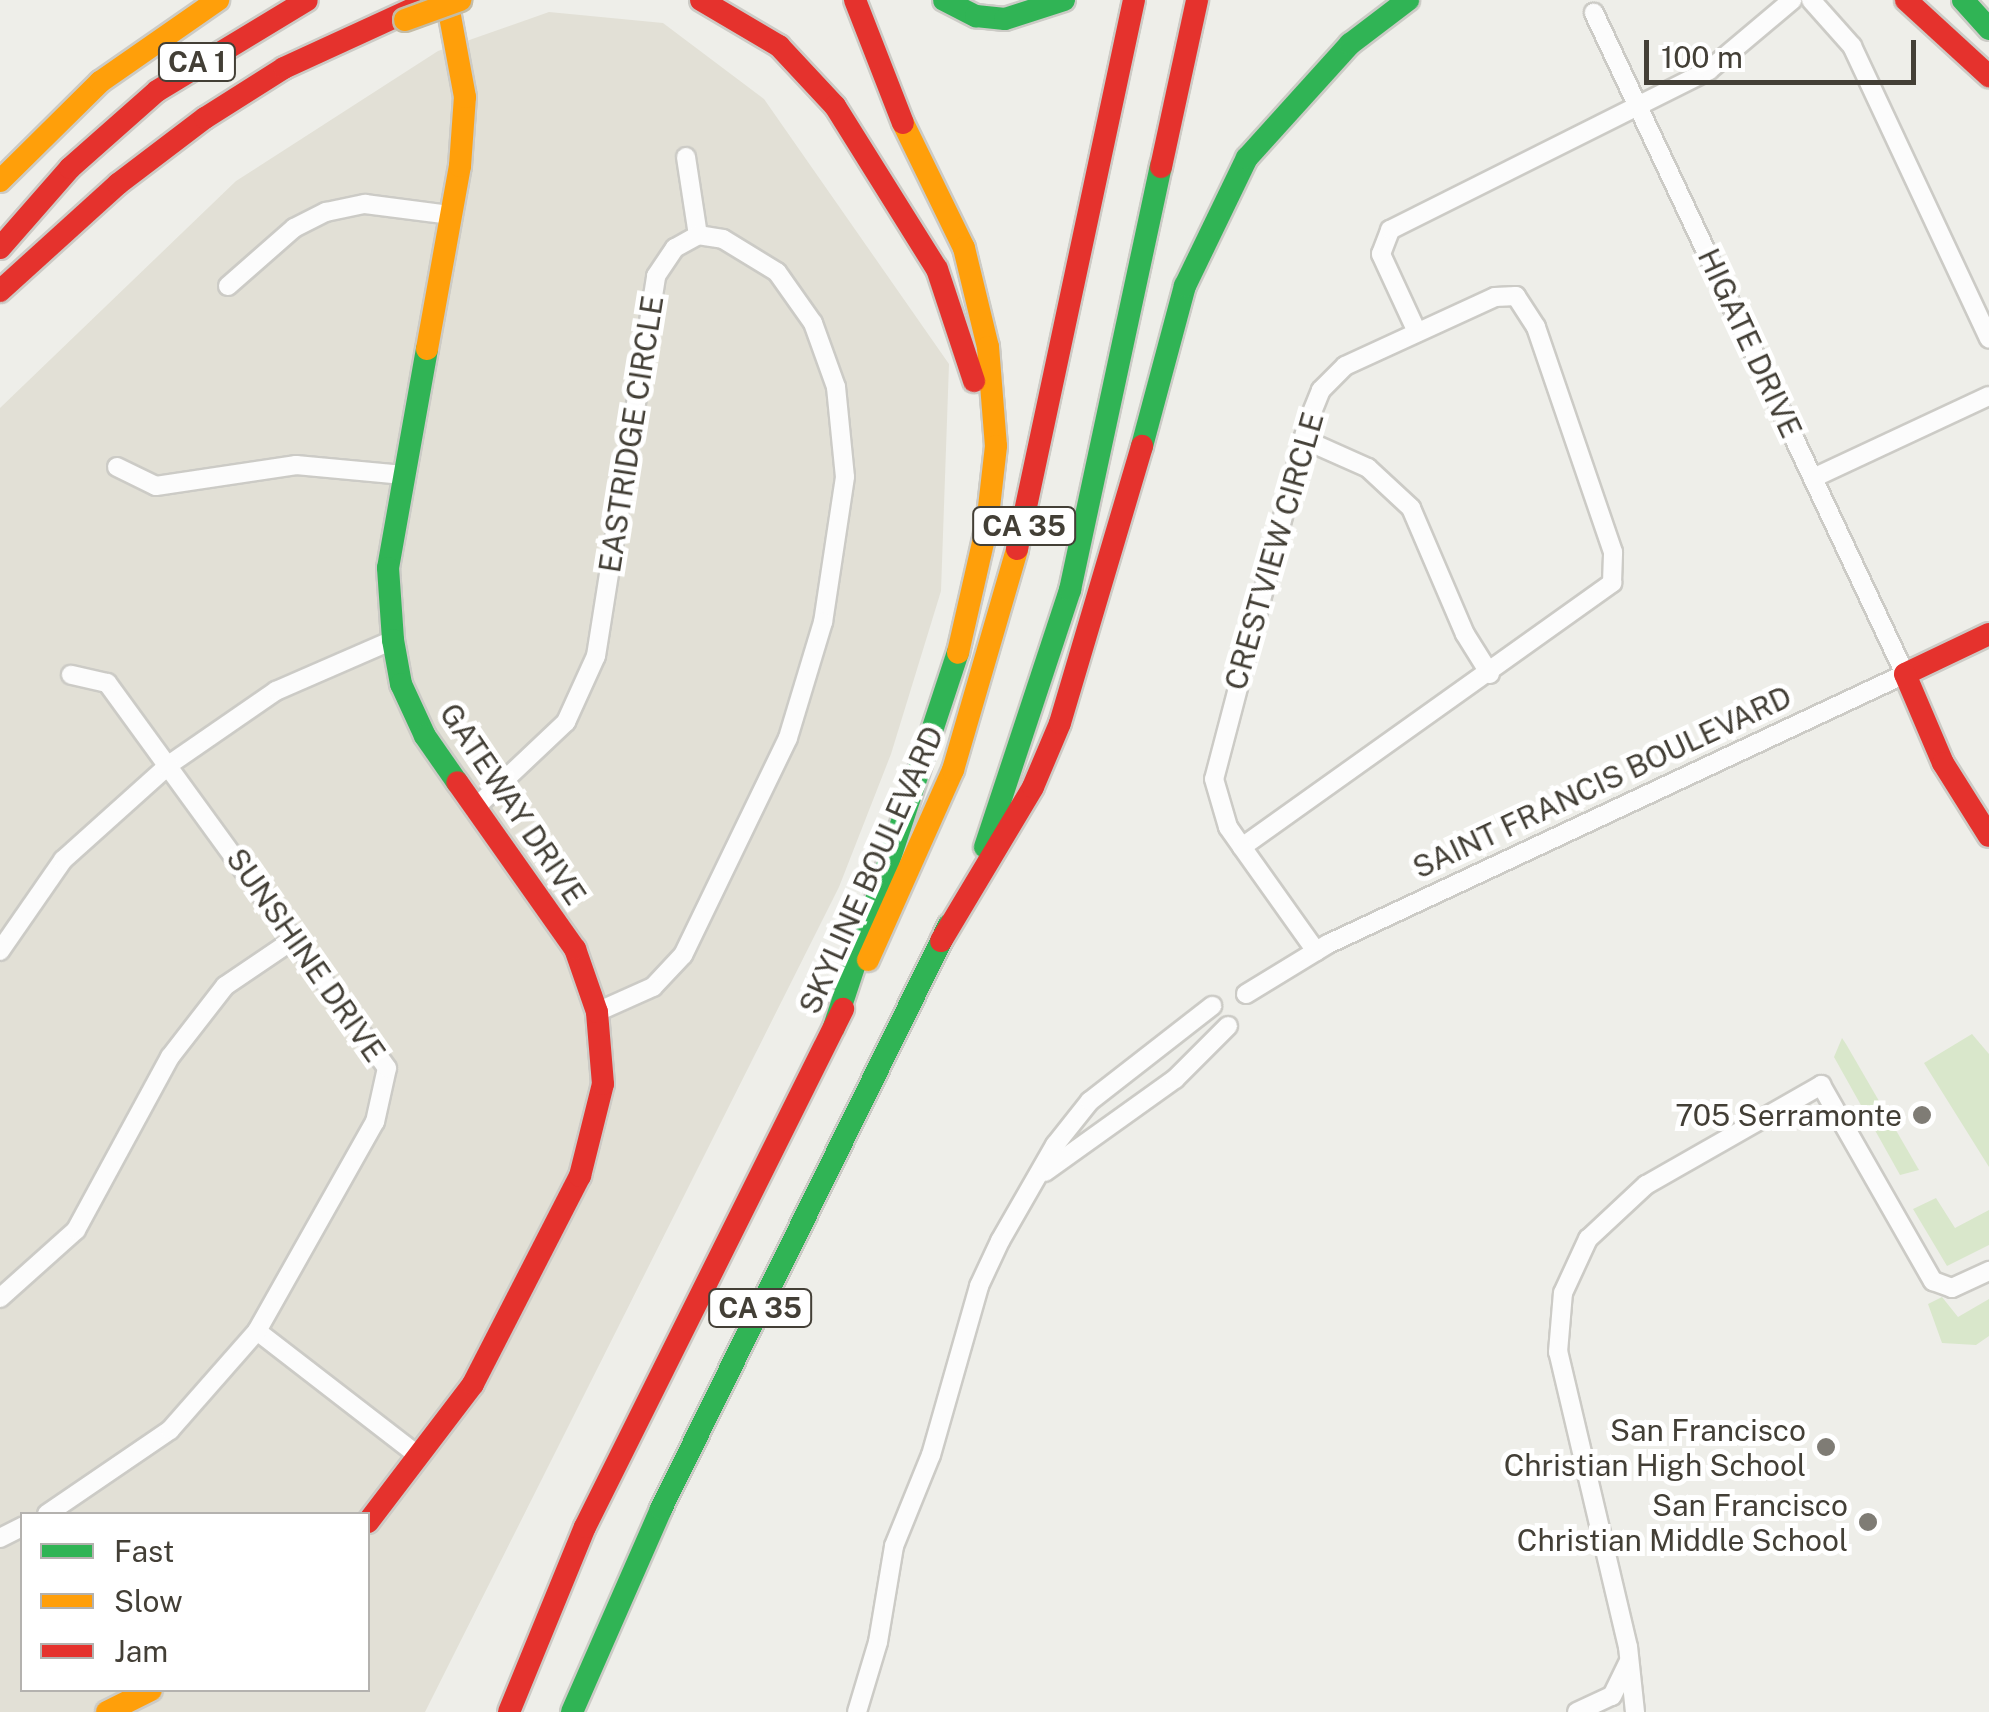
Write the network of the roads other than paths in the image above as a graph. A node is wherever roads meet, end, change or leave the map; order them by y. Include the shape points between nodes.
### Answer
1 (190, 0) edge
2 (218, 0) edge
3 (308, 0) edge
4 (433, 0) edge
5 (446, 0) edge
6 (460, 0) edge
7 (701, 0) edge
8 (855, 0) edge
9 (944, 0) edge
10 (1064, 0) edge
11 (1134, 0) edge
12 (1197, 0) edge
13 (1408, 0) edge
14 (1792, 0) edge
15 (1811, 0) edge
16 (1906, 0) edge
17 (1963, 0) edge
18 (1594, 13) dead end
19 (403, 16) junction
20 (1989, 29) edge
21 (1989, 76) edge
22 (1638, 108) junction
23 (58, 119) junction
24 (686, 158) dead end
25 (0, 181) edge
26 (451, 215) junction
27 (698, 234) junction
28 (0, 248) edge
29 (228, 286) dead end
30 (0, 291) edge
31 (1418, 332) junction
32 (1989, 338) edge
33 (1989, 396) edge
34 (1302, 439) junction
35 (117, 467) dead end
36 (404, 476) junction
37 (1813, 478) junction
38 (983, 544) junction
39 (1989, 634) edge
40 (393, 640) junction
41 (71, 674) dead end
42 (1490, 674) junction
43 (1906, 674) junction
44 (170, 764) junction
45 (474, 809) junction
46 (1989, 836) edge
47 (1242, 847) junction
48 (296, 938) junction
49 (941, 941) junction
50 (1316, 950) junction
51 (0, 951) edge
52 (1246, 994) dead end
53 (1212, 1006) dead end
54 (596, 1012) junction
55 (1228, 1026) dead end
56 (834, 1028) junction
57 (1026, 1196) junction
58 (1989, 1272) edge
59 (0, 1298) edge
60 (257, 1331) junction
61 (420, 1456) junction
62 (50, 1512) edge
63 (370, 1519) edge
64 (1628, 1648) junction
65 (147, 1692) edge
66 (107, 1712) edge
67 (509, 1712) edge
68 (572, 1712) edge
69 (857, 1712) edge
70 (1577, 1712) edge
71 (1636, 1712) edge

1 - 23 main road
2 - 23 main road, CA 1 via 147,45
3 - 28 main road, CA 1 via 221,47 142,103 70,168
4 - 19 main road
5 - 26 main road, GATEWAY DRIVE via 464,98
6 - 19 main road, bridge
7 - 38 main road via 766,36 814,79 937,269 976,390
8 - 38 main road via 877,69 958,231 980,303 996,426
9 - 10 main road via 976,16 1005,20
11 - 56 main road, SKYLINE BOULEVARD / CA 35 via 992,654 934,817
12 - 49 main road, CA 35 via 1054,648 994,825
13 - 49 main road via 1292,101 1247,158 1213,218 1186,286 1101,602 1060,723 1033,787
14 - 22 street via 1723,61
15 - 32 street via 1852,46
16 - 21 main road
17 - 20 main road
18 - 22 street, HIGATE DRIVE
19 - 30 main road via 284,68 158,153
22 - 31 street via 1386,233 1381,254
22 - 37 street, HIGATE DRIVE
23 - 25 main road, CA 1
24 - 27 street
26 - 29 street via 365,204 326,212 294,228
26 - 36 main road, GATEWAY DRIVE
27 - 45 street, EASTRIDGE CIRCLE via 675,248 656,276 596,656 566,722
27 - 54 street via 723,239 777,272 813,323 836,387 845,477 823,622 788,738 683,955 653,988
31 - 34 street, CRESTVIEW CIRCLE via 1336,374 1316,400
31 - 42 street, CRESTVIEW CIRCLE via 1502,294 1522,301 1615,558 1615,578 1605,593
33 - 37 street
34 - 42 street via 1368,468 1411,508 1465,634
34 - 47 street, CRESTVIEW CIRCLE via 1215,767 1217,804
35 - 36 street via 156,486 296,465
36 - 40 main road, GATEWAY DRIVE via 388,568
37 - 43 street, HIGATE DRIVE
38 - 56 main road via 940,718
39 - 43 main road, SAINT FRANCIS BOULEVARD
40 - 44 street via 276,691
40 - 45 main road, GATEWAY DRIVE via 401,684 425,736
41 - 44 street, SUNSHINE DRIVE via 107,683
42 - 47 street, CRESTVIEW CIRCLE
43 - 46 main road via 1944,763
43 - 50 street, SAINT FRANCIS BOULEVARD
44 - 48 street, SUNSHINE DRIVE
44 - 51 street via 63,860
45 - 54 main road, GATEWAY DRIVE via 575,949
47 - 50 street, CRESTVIEW CIRCLE
48 - 59 street via 225,986 170,1057 76,1230
48 - 60 street, SUNSHINE DRIVE via 386,1068 375,1122
49 - 68 main road, CA 35 via 662,1509
50 - 52 street, SAINT FRANCIS BOULEVARD
53 - 57 street via 1090,1101
54 - 61 main road, GATEWAY DRIVE via 602,1084 580,1176 472,1384
55 - 57 street via 1198,1061 1068,1152
56 - 67 main road, SKYLINE BOULEVARD / CA 35 via 585,1527
57 - 69 street via 980,1286 949,1401 894,1546 878,1642
58 - 64 street via 1952,1288 1933,1280 1821,1086 1658,1178 1598,1226 1567,1280 1558,1352
60 - 61 street
60 - 62 street, SUNSHINE DRIVE via 170,1430
61 - 63 main road, GATEWAY DRIVE
64 - 70 street via 1618,1689
64 - 71 street
65 - 66 main road

